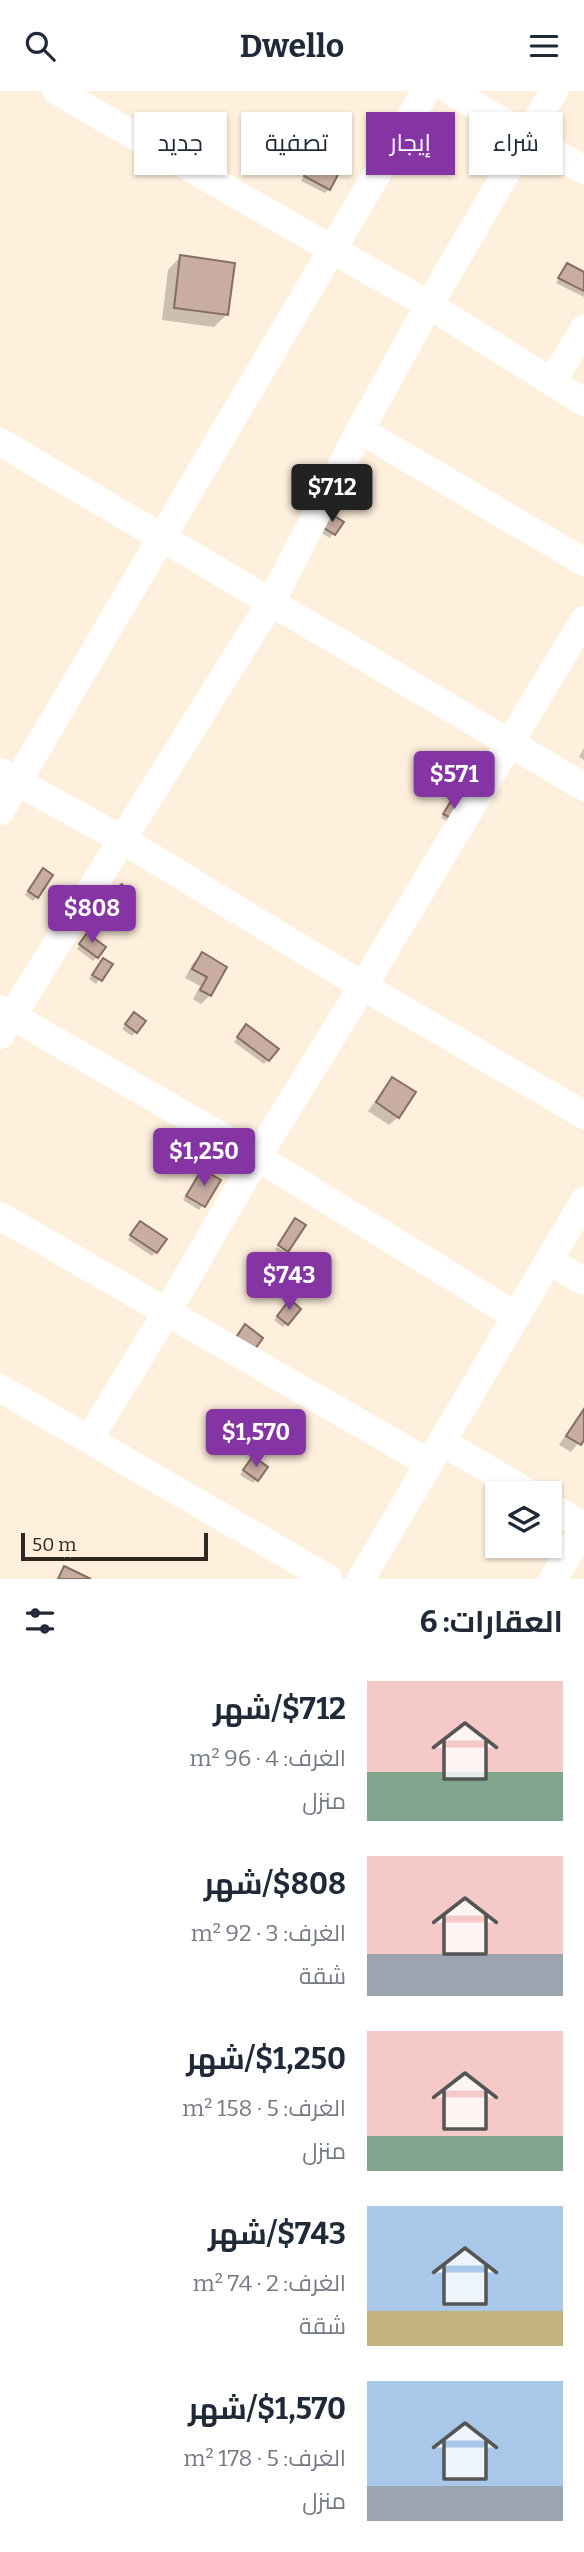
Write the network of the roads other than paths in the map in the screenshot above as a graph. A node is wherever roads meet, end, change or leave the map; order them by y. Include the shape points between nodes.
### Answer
1 (426, 91) edge
2 (451, 91) edge
3 (554, 91) edge
4 (76, 95) edge
5 (487, 112) edge
6 (541, 112) edge
7 (563, 157) edge
8 (584, 170) edge
9 (504, 175) edge
10 (332, 250) junction
11 (429, 305) junction
12 (584, 329) edge
13 (552, 382) junction
14 (584, 402) edge
15 (360, 430) junction
16 (0, 442) edge
17 (163, 537) junction
18 (584, 562) edge
19 (271, 601) junction
20 (584, 619) edge
21 (510, 745) junction
22 (9, 777) edge
23 (584, 787) edge
24 (0, 811) edge
25 (121, 839) junction
26 (363, 986) junction
27 (4, 1020) edge
28 (584, 1115) edge
29 (257, 1157) junction
30 (584, 1201) edge
31 (0, 1216) edge
32 (549, 1261) junction
33 (584, 1281) edge
34 (167, 1312) junction
35 (516, 1316) junction
36 (0, 1388) edge
37 (89, 1439) junction
38 (436, 1453) junction
39 (500, 1481) edge
40 (562, 1513) edge
41 (584, 1527) edge
42 (329, 1579) edge
43 (361, 1579) edge
44 (554, 1579) edge

1 - 10 street
2 - 5 street
3 - 6 street
4 - 10 street
7 - 8 street
9 - 11 street
10 - 11 street
10 - 17 street
11 - 13 street
11 - 15 street
12 - 13 street
13 - 14 street
15 - 18 street
15 - 19 street
16 - 17 street
17 - 19 street
17 - 22 street
19 - 21 street
19 - 25 street
20 - 21 street
21 - 23 street
21 - 26 street
22 - 24 street
22 - 25 street
25 - 26 street
25 - 27 street
26 - 28 street
26 - 29 street
27 - 29 street
29 - 34 street
29 - 35 street
30 - 32 street
31 - 34 street
32 - 33 street
32 - 35 street
34 - 37 street
34 - 38 street
35 - 38 street
36 - 37 street
37 - 42 street
38 - 39 street
38 - 43 street
40 - 41 street
41 - 44 street

